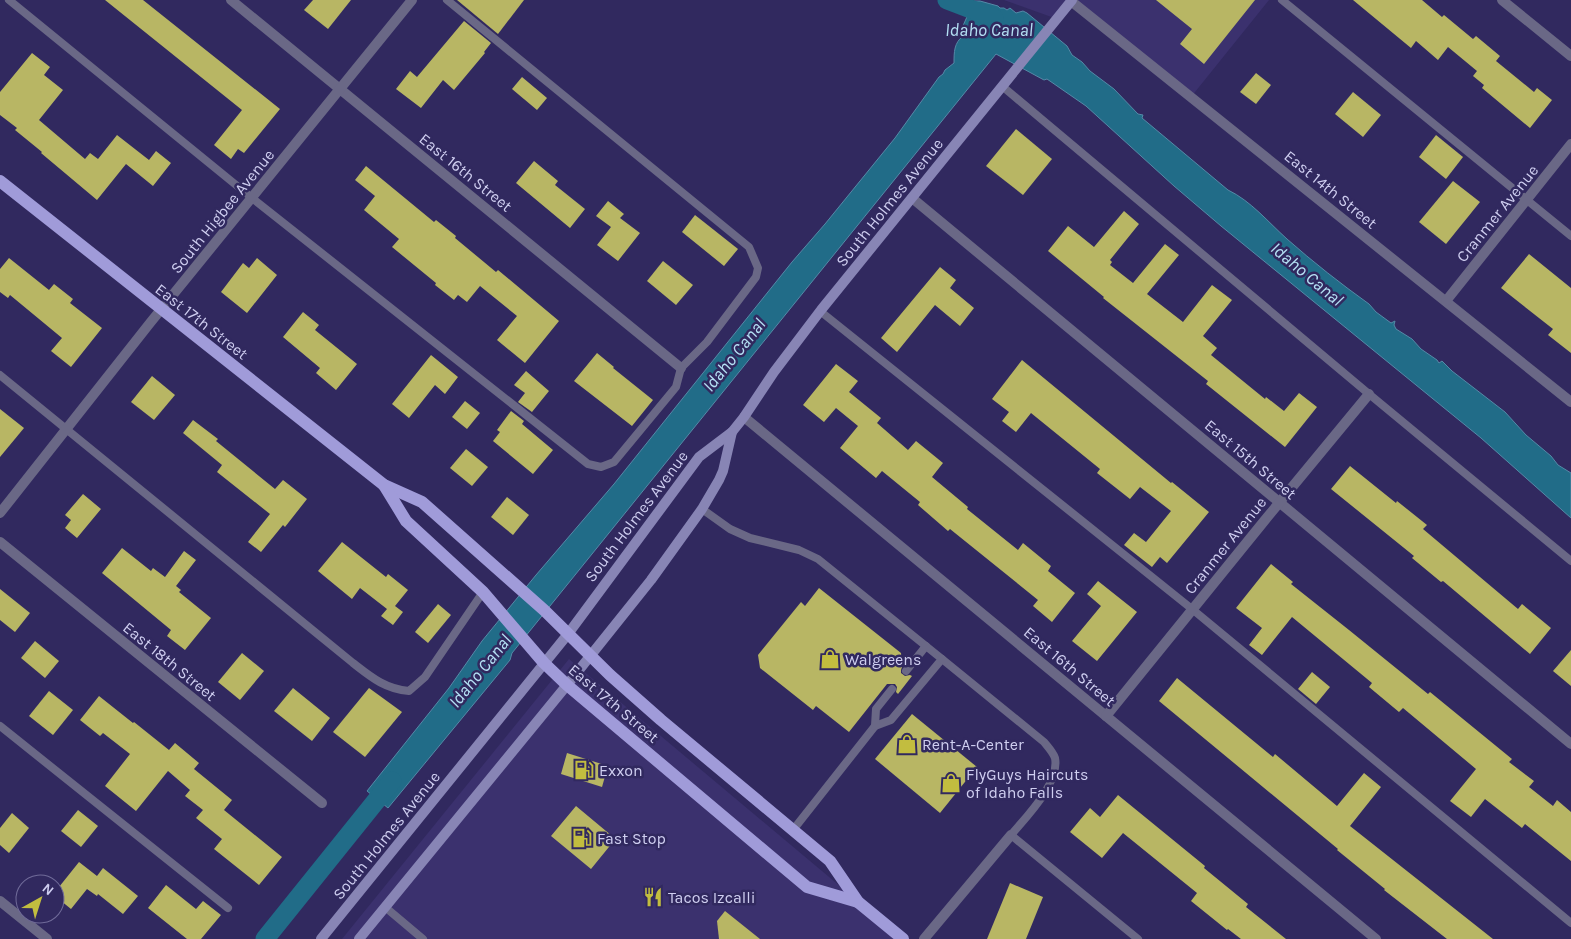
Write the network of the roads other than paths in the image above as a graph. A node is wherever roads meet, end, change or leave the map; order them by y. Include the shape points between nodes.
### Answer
1 (9, 0) edge
2 (231, 0) edge
3 (412, 0) edge
4 (446, 0) edge
5 (1072, 0) edge
6 (1282, 0) edge
7 (1502, 0) edge
8 (1571, 56) edge
9 (1002, 86) junction
10 (340, 89) junction
11 (1571, 144) edge
12 (0, 181) edge
13 (252, 198) junction
14 (912, 198) junction
15 (1526, 201) junction
16 (1571, 236) edge
17 (1446, 301) junction
18 (161, 310) junction
19 (820, 312) junction
20 (681, 368) junction
21 (0, 375) edge
22 (1369, 394) junction
23 (1571, 402) edge
24 (744, 417) junction
25 (67, 429) junction
26 (732, 432) junction
27 (384, 485) junction
28 (1280, 502) junction
29 (702, 509) junction
30 (0, 513) edge
31 (0, 542) edge
32 (1571, 560) edge
33 (483, 592) junction
34 (1192, 609) junction
35 (568, 634) junction
36 (926, 646) junction
37 (590, 656) junction
38 (942, 659) junction
39 (544, 663) junction
40 (906, 671) dead end
41 (567, 685) junction
42 (892, 689) dead end
43 (1106, 716) junction
44 (0, 726) edge
45 (875, 726) junction
46 (1571, 744) edge
47 (322, 803) dead end
48 (793, 830) junction
49 (1011, 835) junction
50 (0, 901) edge
51 (858, 902) junction
52 (385, 907) junction
53 (228, 908) dead end
54 (1571, 923) edge
55 (47, 939) edge
56 (321, 939) edge
57 (359, 939) edge
58 (422, 939) edge
59 (902, 939) edge
60 (924, 939) edge
61 (1138, 939) edge
62 (1376, 939) edge

1 - 13 lane
2 - 10 street, East 16th Street
3 - 10 street, South Higbee Avenue
4 - 20 lane via 749,246 758,268 756,277 708,342
5 - 9 main road, South Holmes Avenue
5 - 17 street, East 14th Street
6 - 15 lane
7 - 8 street
9 - 14 main road, South Holmes Avenue
9 - 22 lane
10 - 13 street, South Higbee Avenue
10 - 20 street, East 16th Street
11 - 15 street, Cranmer Avenue
12 - 18 main road, East 17th Street
13 - 18 street, South Higbee Avenue
13 - 20 lane via 588,464 601,467 614,462 676,387
14 - 19 main road, South Holmes Avenue
14 - 28 street, East 15th Street
15 - 16 lane
15 - 17 street, Cranmer Avenue
17 - 23 street, East 14th Street
18 - 25 street, South Higbee Avenue
18 - 27 main road, East 17th Street
19 - 24 main road, South Holmes Avenue
19 - 34 lane
21 - 25 lane
22 - 28 street, Cranmer Avenue
22 - 32 lane
24 - 26 main road, South Holmes Avenue
24 - 43 street, East 16th Street
25 - 30 street, South Higbee Avenue
25 - 33 lane via 353,663 376,681 396,690 409,691 424,677
26 - 29 main road via 723,471
26 - 35 main road, South Holmes Avenue via 699,457
27 - 33 main road, East 17th Street via 406,521
27 - 35 main road, East 17th Street via 422,502
28 - 34 street, Cranmer Avenue
28 - 46 street, East 15th Street
29 - 36 lane via 730,529 750,538 799,550 818,559
29 - 37 main road
31 - 47 street, East 18th Street
33 - 39 main road, East 17th Street
34 - 43 street, Cranmer Avenue
34 - 54 lane
35 - 37 main road, East 17th Street
35 - 39 main road, South Holmes Avenue
36 - 38 lane
36 - 40 lane
37 - 41 main road
37 - 48 main road, East 17th Street
38 - 45 lane via 891,720
38 - 49 lane via 1044,742 1055,758 1051,782
39 - 41 main road, East 17th Street
39 - 56 main road, South Holmes Avenue
41 - 51 main road, East 17th Street via 807,886
41 - 52 main road
42 - 45 lane via 876,709
43 - 62 street, East 16th Street
44 - 53 lane
45 - 48 lane
48 - 51 main road, East 17th Street via 830,861
49 - 60 street
49 - 61 lane
50 - 55 street
51 - 59 main road, East 17th Street
52 - 57 main road
52 - 58 lane

